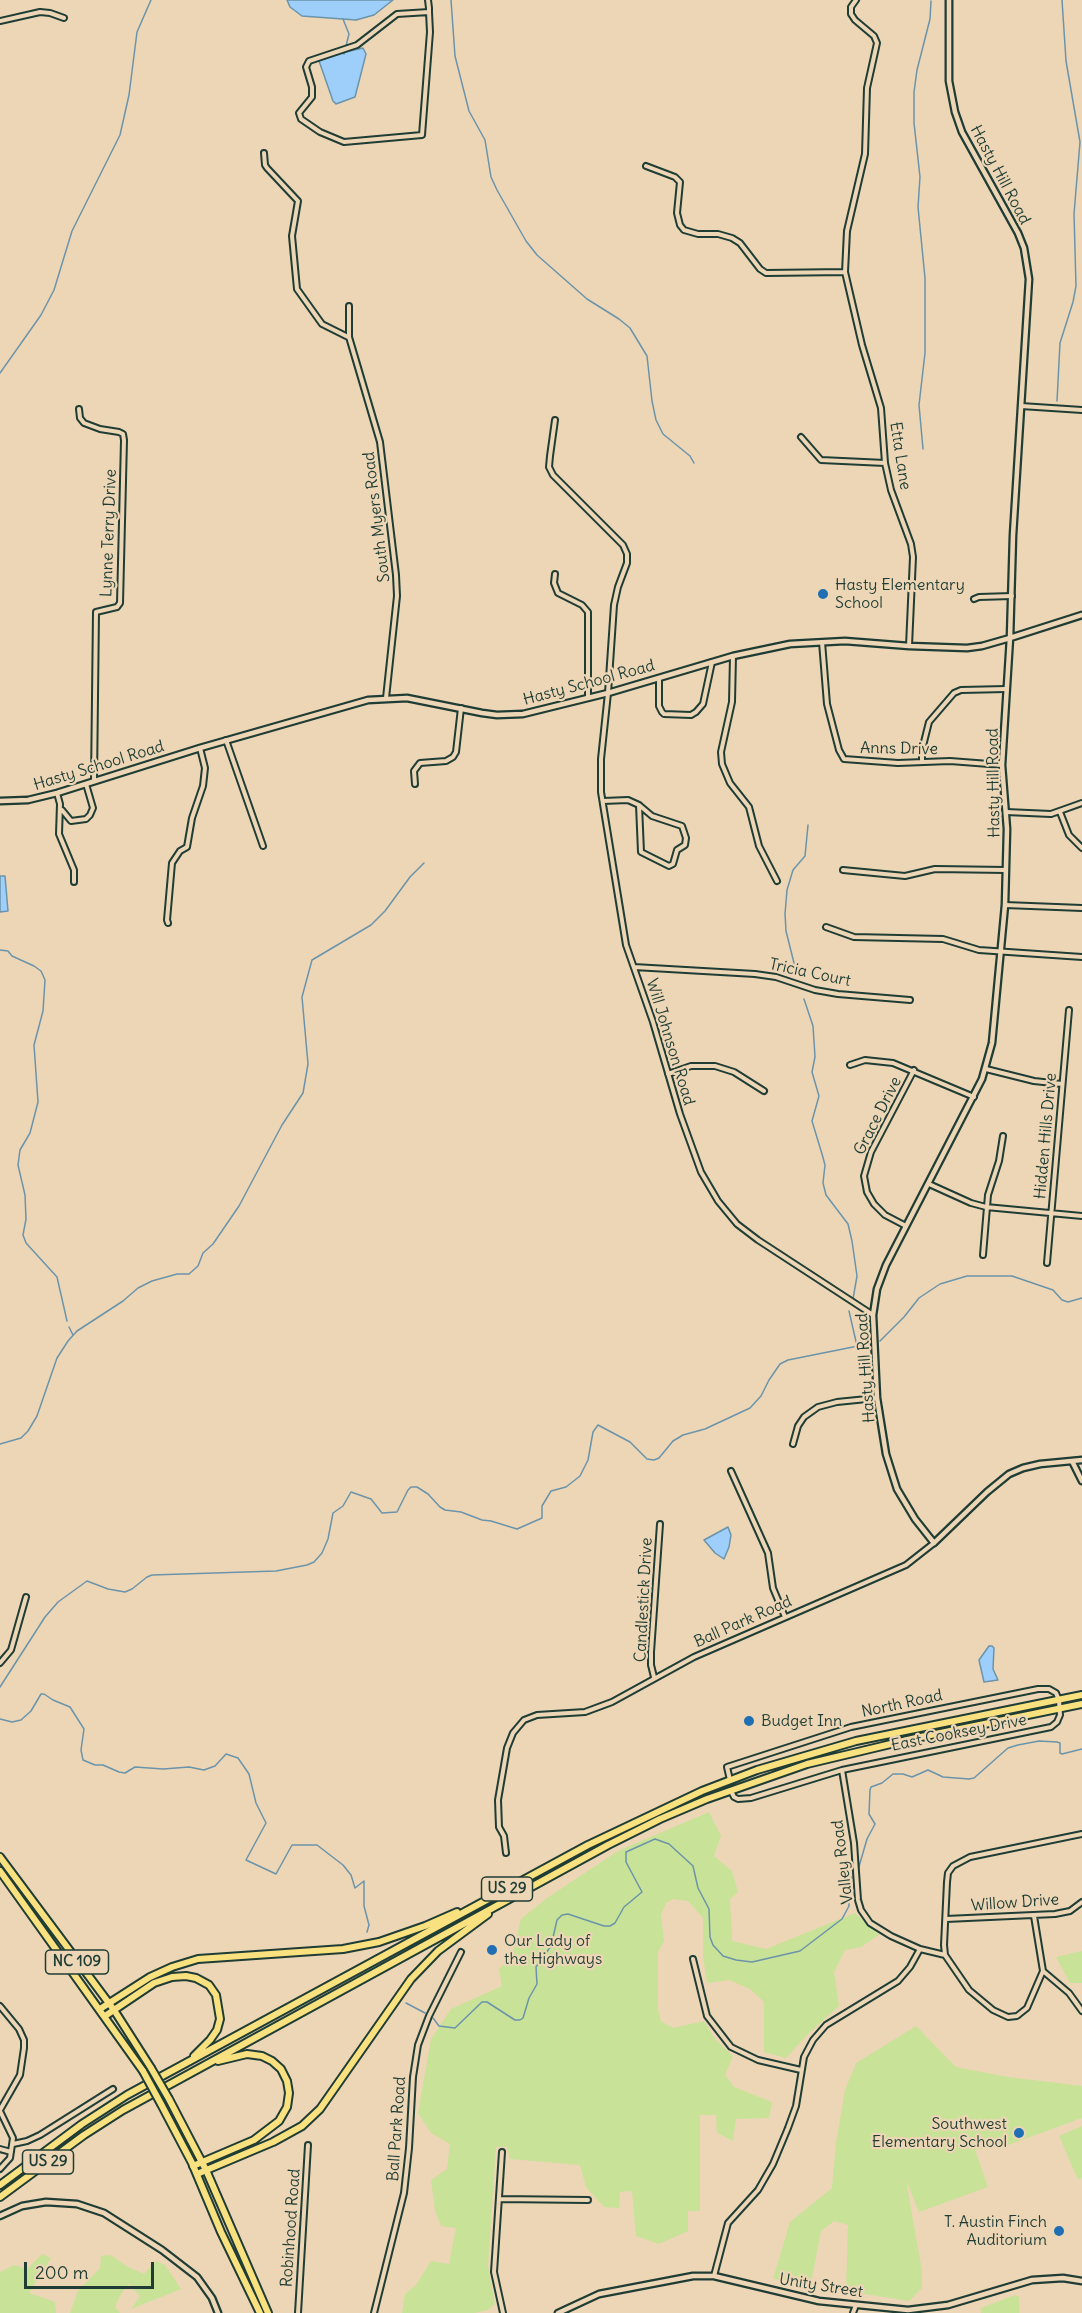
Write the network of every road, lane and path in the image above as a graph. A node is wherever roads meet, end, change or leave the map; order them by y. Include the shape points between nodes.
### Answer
1 (428, 0) edge
2 (856, 0) edge
3 (949, 0) edge
4 (429, 12) junction
5 (64, 18) dead end
6 (0, 21) edge
7 (264, 153) dead end
8 (646, 166) dead end
9 (845, 272) junction
10 (349, 306) dead end
11 (349, 337) junction
12 (1021, 406) junction
13 (80, 409) dead end
14 (1082, 410) edge
15 (555, 420) dead end
16 (801, 437) dead end
17 (885, 464) junction
18 (555, 574) dead end
19 (1012, 596) junction
20 (974, 599) dead end
21 (1082, 615) edge
22 (1010, 638) junction
23 (822, 641) junction
24 (909, 646) junction
25 (733, 656) junction
26 (712, 662) junction
27 (660, 678) junction
28 (1006, 689) junction
29 (608, 693) junction
30 (386, 698) junction
31 (588, 698) junction
32 (461, 708) junction
33 (226, 740) junction
34 (200, 748) junction
35 (922, 762) junction
36 (1002, 765) junction
37 (94, 781) junction
38 (86, 784) junction
39 (415, 784) dead end
40 (57, 793) junction
41 (0, 801) edge
42 (603, 801) junction
43 (1082, 803) edge
44 (639, 805) junction
45 (60, 807) junction
46 (1006, 812) junction
47 (1060, 812) junction
48 (263, 846) dead end
49 (1082, 848) edge
50 (843, 870) dead end
51 (1006, 870) junction
52 (777, 881) dead end
53 (74, 882) dead end
54 (1005, 905) junction
55 (1082, 908) edge
56 (168, 923) dead end
57 (826, 927) dead end
58 (1002, 952) junction
59 (1082, 957) edge
60 (634, 967) junction
61 (910, 1000) dead end
62 (1069, 1010) dead end
63 (850, 1065) dead end
64 (986, 1069) junction
65 (914, 1070) junction
66 (668, 1074) junction
67 (1062, 1084) junction
68 (764, 1091) dead end
69 (974, 1097) junction
70 (1003, 1136) dead end
71 (929, 1184) junction
72 (986, 1207) junction
73 (1052, 1213) junction
74 (1082, 1216) edge
75 (906, 1226) junction
76 (983, 1255) dead end
77 (1047, 1263) dead end
78 (873, 1316) junction
79 (877, 1398) junction
80 (793, 1444) dead end
81 (1082, 1460) edge
82 (1072, 1461) junction
83 (731, 1471) dead end
84 (1082, 1481) edge
85 (660, 1524) dead end
86 (934, 1543) junction
87 (26, 1597) dead end
88 (785, 1617) junction
89 (0, 1663) edge
90 (654, 1677) junction
91 (1082, 1695) edge
92 (1059, 1700) junction
93 (1082, 1704) edge
94 (1060, 1708) junction
95 (842, 1770) junction
96 (730, 1780) junction
97 (730, 1790) junction
98 (1082, 1834) edge
99 (507, 1853) dead end
100 (0, 1857) edge
101 (0, 1871) edge
102 (496, 1895) junction
103 (513, 1897) junction
104 (1082, 1902) edge
105 (1034, 1916) junction
106 (946, 1919) junction
107 (920, 1949) junction
108 (461, 1952) dead end
109 (945, 1955) junction
110 (693, 1959) dead end
111 (1043, 1971) junction
112 (108, 2004) junction
113 (0, 2006) edge
114 (100, 2009) junction
115 (114, 2010) junction
116 (1082, 2011) edge
117 (105, 2016) junction
118 (179, 2067) junction
119 (198, 2068) junction
120 (801, 2070) junction
121 (113, 2089) dead end
122 (0, 2110) edge
123 (13, 2144) junction
124 (308, 2145) dead end
125 (0, 2150) edge
126 (11, 2152) junction
127 (502, 2152) dead end
128 (202, 2162) junction
129 (193, 2166) junction
130 (0, 2169) edge
131 (206, 2170) junction
132 (197, 2174) junction
133 (0, 2185) edge
134 (0, 2197) edge
135 (499, 2199) junction
136 (588, 2200) dead end
137 (0, 2216) edge
138 (714, 2276) junction
139 (1082, 2281) edge
140 (856, 2305) junction
141 (218, 2313) edge
142 (260, 2313) edge
143 (268, 2313) edge
144 (298, 2313) edge
145 (374, 2313) edge
146 (503, 2313) edge
147 (558, 2313) edge
148 (853, 2313) edge

1 - 4 street
2 - 9 street, Etta Lane via 851,14 877,43 867,88 865,154 847,231
3 - 12 street, Hasty Hill Road via 949,81 955,112 962,132 1018,233 1028,270
4 - 4 street via 397,14 357,45 309,61 306,67 312,97 299,113 301,119 344,142 422,135
5 - 6 street via 40,12
7 - 11 street via 267,168 298,201 292,236 297,289 322,324
8 - 9 street via 680,182 677,213 684,230 732,238 766,273
9 - 17 street, Etta Lane via 880,408
10 - 11 street, South Myers Road
11 - 30 street, South Myers Road via 380,442 396,570 397,596
12 - 14 street
12 - 19 street, Hasty Hill Road
13 - 37 street, Lynne Terry Drive via 84,423 119,432 124,440 120,603 96,612
15 - 29 street, Will Johnson Road via 549,467 553,475 623,545 627,554 614,606
16 - 17 street via 821,460
17 - 24 street, Etta Lane via 913,557
18 - 31 street via 558,593 582,604 588,612
19 - 20 street
19 - 22 street, Hasty Hill Road
21 - 22 street, Hasty School Road
22 - 24 street, Hasty School Road via 967,648
22 - 28 street, Hasty Hill Road
23 - 24 street, Hasty School Road
23 - 25 street, Hasty School Road
23 - 35 street, Anns Drive via 827,704 842,757 857,761
25 - 26 street, Hasty School Road
25 - 52 street via 732,702 722,764 730,783 749,807 759,846
26 - 27 street, Hasty School Road
26 - 27 street via 703,704 691,715 662,712
27 - 29 street, Hasty School Road
28 - 35 street via 954,693 929,722
28 - 36 street, Hasty Hill Road
29 - 31 street, Hasty School Road
29 - 42 street, Will Johnson Road via 600,759
30 - 32 street, Hasty School Road
30 - 33 street, Hasty School Road via 351,704
31 - 32 street, Hasty School Road via 523,714 497,715
32 - 39 street via 453,757 420,763 414,771
33 - 34 street, Hasty School Road
33 - 48 street
34 - 37 street, Hasty School Road
34 - 56 street via 205,768 203,786 187,847 172,863
35 - 36 street, Anns Drive
36 - 46 street, Hasty Hill Road
37 - 38 street, Hasty School Road
38 - 40 street, Hasty School Road
38 - 45 street via 93,808 86,819 71,820
40 - 41 street, Hasty School Road
40 - 45 street
42 - 44 street via 628,800
42 - 60 street, Will Johnson Road via 626,945
43 - 47 street
44 - 44 street via 641,852 669,866 673,864 677,850 685,845 682,826 652,816
45 - 53 street via 59,834 74,870
46 - 47 street
46 - 51 street, Hasty Hill Road
47 - 49 street via 1069,835
50 - 51 street via 905,876 935,869
51 - 54 street, Hasty Hill Road
54 - 55 street
54 - 58 street, Hasty Hill Road
57 - 58 street via 854,937 943,939
58 - 59 street
58 - 64 street, Hasty Hill Road
60 - 61 street, Tricia Court via 755,974 838,994
60 - 66 street, Will Johnson Road
62 - 67 street, Hidden Hills Drive
63 - 65 street via 871,1060
64 - 67 street
64 - 69 street, Hasty Hill Road
65 - 69 street
65 - 75 street, Grace Drive via 871,1152 864,1176 874,1204
66 - 68 street via 692,1066 715,1066 734,1072
66 - 78 street, Will Johnson Road via 701,1172 737,1224
67 - 73 street, Hidden Hills Drive
69 - 71 street, Hasty Hill Road
70 - 72 street
71 - 72 street
71 - 75 street, Hasty Hill Road
72 - 73 street
72 - 76 street
73 - 74 street
73 - 77 street, Hidden Hills Drive
75 - 78 street, Hasty Hill Road via 879,1281
78 - 79 street, Hasty Hill Road
79 - 80 street via 818,1407 804,1417
79 - 86 street, Hasty Hill Road via 886,1454 897,1489
81 - 82 street, Ball Park Road
82 - 84 street
82 - 86 street, Ball Park Road via 1040,1464 1009,1474
83 - 88 street via 768,1553 773,1588
85 - 90 street, Candlestick Drive via 651,1652
86 - 88 street, Ball Park Road via 906,1565
87 - 89 street via 11,1650
88 - 90 street, Ball Park Road
90 - 99 street, Ball Park Road via 595,1709 532,1717 517,1726 507,1748 498,1800 499,1827
91 - 92 main road, US 29
92 - 94 street
92 - 96 main road, US 29 via 856,1741
92 - 96 street, North Road via 1049,1689 1038,1689 851,1727 727,1767
93 - 94 main road, US 29
94 - 95 street, East Cooksey Drive via 1057,1722 1051,1727
94 - 97 main road, US 29 via 859,1750
95 - 97 street via 751,1798 738,1800
95 - 107 street, Valley Road via 861,1910 878,1929
96 - 102 main road, US 29 via 633,1822
97 - 103 main road, US 29 via 629,1834
98 - 106 street via 959,1861 948,1873
100 - 112 main road, NC 109
101 - 114 main road, NC 109
102 - 112 main road via 379,1942 343,1949 198,1959 150,1977
102 - 118 main road, US 29
103 - 119 main road, US 29
103 - 131 main road via 438,1951 411,1978 338,2086 302,2126
104 - 105 street, Willow Drive via 1070,1911
105 - 106 street, Willow Drive
105 - 111 street
106 - 109 street
107 - 109 street, Valley Road
107 - 120 street via 898,1981 823,2028 809,2048
108 - 145 street, Ball Park Road via 418,2045 404,2193
109 - 111 street via 969,1990 993,2010 1009,2017 1027,2008
110 - 120 street via 707,2016 731,2047 758,2060
111 - 116 street via 1069,1993
112 - 114 main road
112 - 115 main road, NC 109
113 - 122 street via 19,2029 24,2048 20,2075
114 - 117 main road, NC 109
115 - 117 main road
115 - 118 main road via 154,1983 172,1977 196,1978 209,1985 220,2006 217,2030 200,2051
115 - 128 main road, NC 109, bridge via 169,2099
117 - 129 main road, NC 109, bridge via 143,2071
118 - 133 main road, US 29 via 81,2124
119 - 128 main road via 231,2056 262,2056 281,2069 289,2093 279,2121 267,2131
119 - 134 main road, US 29 via 84,2135
120 - 138 street via 796,2106 773,2164 758,2190 728,2223
121 - 123 street via 40,2134
122 - 123 street
123 - 126 street
124 - 144 street, Robinhood Road
125 - 126 street
126 - 130 street
127 - 135 street
128 - 129 main road
128 - 131 main road, NC 109
129 - 132 main road, NC 109
131 - 132 main road
131 - 143 main road, NC 109
132 - 142 main road, NC 109
135 - 136 street
135 - 146 street via 494,2272
137 - 141 street via 22,2206 46,2202 77,2204 105,2213 197,2277
138 - 140 street, Unity Street via 819,2301
138 - 147 street, Unity Street via 599,2294
139 - 140 street, Unity Street via 1032,2280 927,2308
140 - 148 street

